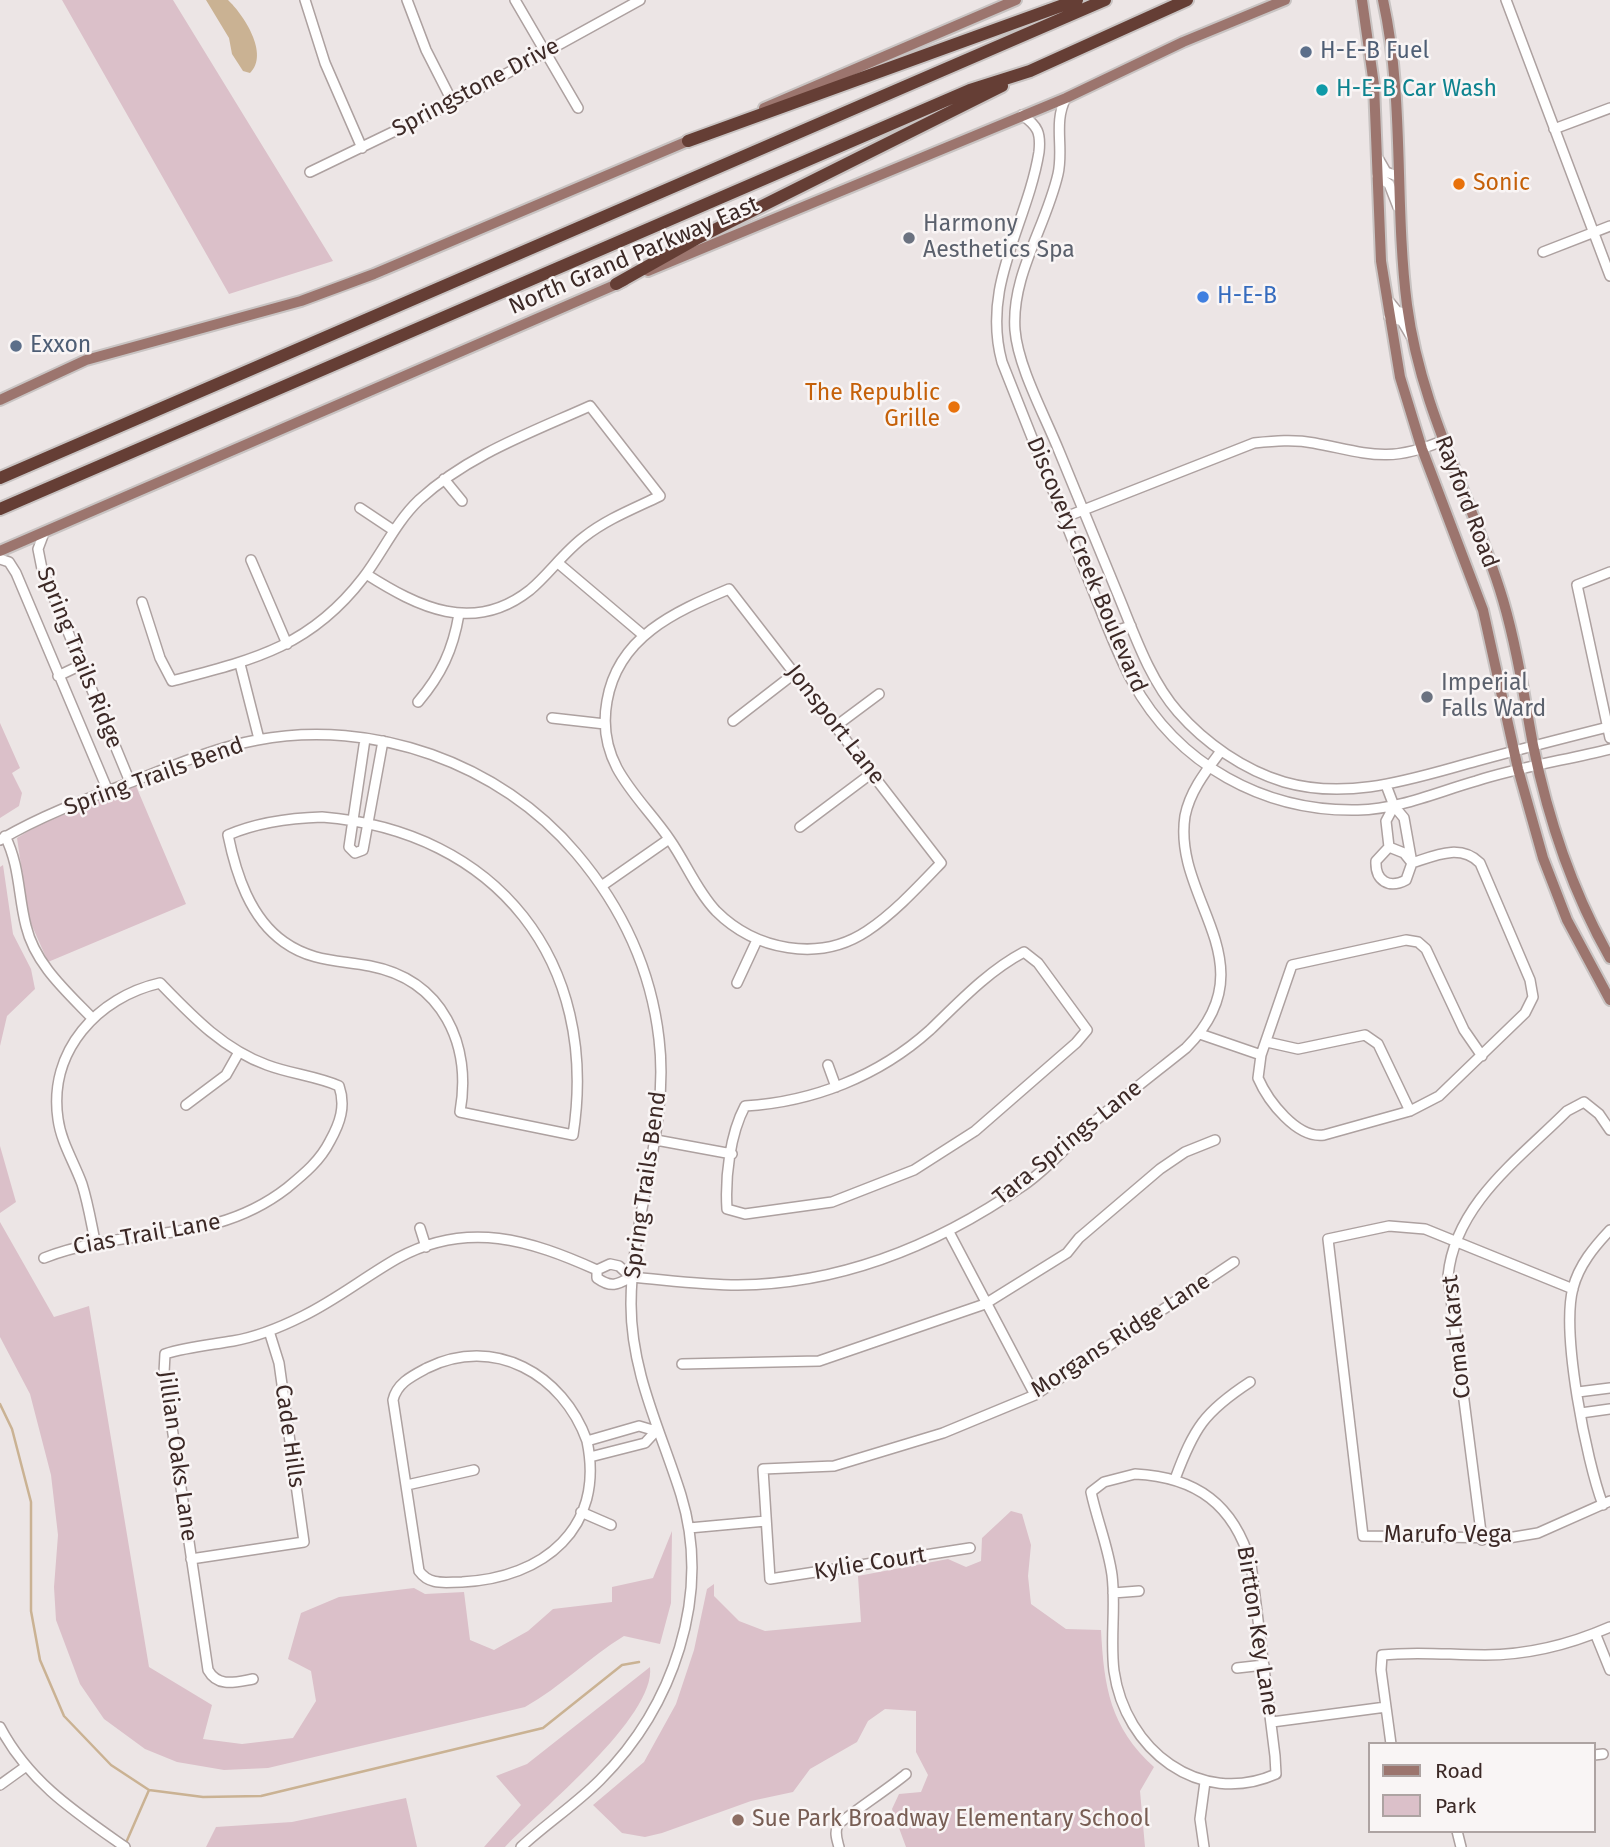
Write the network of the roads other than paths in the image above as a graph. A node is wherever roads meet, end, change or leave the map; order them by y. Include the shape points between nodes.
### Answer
1 (306, 0) edge
2 (407, 0) edge
3 (515, 0) edge
4 (639, 0) edge
5 (1015, 0) edge
6 (1077, 0) edge
7 (1105, 0) edge
8 (1187, 0) edge
9 (1285, 0) edge
10 (1362, 0) edge
11 (1382, 0) edge
12 (1506, 0) edge
13 (992, 5) edge
14 (545, 53) junction
15 (1030, 71) junction
16 (1066, 97) junction
17 (453, 103) junction
18 (578, 108) dead end
19 (1610, 108) edge
20 (1022, 115) junction
21 (1554, 129) junction
22 (688, 141) junction
23 (362, 148) junction
24 (1377, 157) junction
25 (310, 172) dead end
26 (1377, 176) junction
27 (1397, 176) junction
28 (1398, 208) junction
29 (1610, 226) edge
30 (1592, 233) junction
31 (1543, 252) dead end
32 (1610, 276) edge
33 (616, 284) junction
34 (1385, 296) junction
35 (1408, 314) junction
36 (1389, 317) junction
37 (1413, 339) junction
38 (0, 400) edge
39 (1442, 441) junction
40 (1422, 449) junction
41 (0, 478) edge
42 (444, 479) junction
43 (462, 500) dead end
44 (360, 508) dead end
45 (0, 509) edge
46 (1083, 511) junction
47 (1063, 518) junction
48 (393, 530) junction
49 (44, 533) junction
50 (0, 551) edge
51 (0, 559) edge
52 (251, 560) dead end
53 (558, 563) junction
54 (1610, 572) edge
55 (366, 574) junction
56 (142, 602) dead end
57 (459, 614) junction
58 (1131, 625) junction
59 (1111, 632) junction
60 (643, 635) junction
61 (287, 644) junction
62 (240, 664) junction
63 (81, 665) junction
64 (795, 673) junction
65 (58, 676) junction
66 (878, 694) dead end
67 (418, 702) dead end
68 (552, 718) dead end
69 (733, 721) dead end
70 (605, 724) junction
71 (836, 726) junction
72 (1608, 727) junction
73 (1610, 738) edge
74 (259, 739) junction
75 (365, 739) junction
76 (383, 741) junction
77 (1534, 746) junction
78 (1610, 749) edge
79 (1221, 751) junction
80 (1514, 751) junction
81 (1209, 767) junction
82 (1539, 767) junction
83 (1518, 769) junction
84 (872, 773) junction
85 (130, 782) junction
86 (1386, 785) junction
87 (108, 791) junction
88 (1394, 806) junction
89 (352, 819) junction
90 (369, 822) junction
91 (800, 828) dead end
92 (3, 838) edge
93 (669, 839) junction
94 (1389, 846) junction
95 (1412, 863) junction
96 (603, 885) junction
97 (757, 940) junction
98 (1610, 958) edge
99 (737, 983) dead end
100 (1610, 1000) edge
101 (92, 1017) junction
102 (1200, 1034) junction
103 (1267, 1042) junction
104 (239, 1052) junction
105 (1261, 1055) junction
106 (1482, 1056) junction
107 (828, 1065) dead end
108 (836, 1087) junction
109 (186, 1105) dead end
110 (1410, 1111) junction
111 (1610, 1130) edge
112 (656, 1140) junction
113 (1214, 1140) dead end
114 (732, 1154) junction
115 (420, 1227) dead end
116 (1610, 1230) edge
117 (949, 1232) junction
118 (1455, 1240) junction
119 (95, 1241) junction
120 (426, 1247) junction
121 (44, 1258) dead end
122 (1234, 1262) dead end
123 (597, 1270) junction
124 (631, 1278) junction
125 (1573, 1289) junction
126 (985, 1304) junction
127 (270, 1331) junction
128 (682, 1364) dead end
129 (1250, 1382) dead end
130 (1610, 1388) edge
131 (1578, 1392) junction
132 (1035, 1395) junction
133 (1610, 1409) edge
134 (1581, 1413) junction
135 (656, 1431) junction
136 (613, 1433) junction
137 (587, 1441) junction
138 (617, 1450) junction
139 (590, 1457) junction
140 (474, 1470) dead end
141 (1175, 1479) junction
142 (407, 1485) junction
143 (1606, 1503) edge
144 (581, 1512) junction
145 (766, 1521) junction
146 (611, 1525) dead end
147 (689, 1528) junction
148 (1482, 1540) junction
149 (970, 1548) dead end
150 (191, 1559) junction
151 (1139, 1591) dead end
152 (1113, 1593) junction
153 (1610, 1627) edge
154 (1595, 1633) junction
155 (1264, 1665) junction
156 (1237, 1668) dead end
157 (1610, 1670) edge
158 (253, 1679) dead end
159 (1386, 1707) junction
160 (1272, 1722) junction
161 (0, 1727) edge
162 (1391, 1742) edge
163 (25, 1767) junction
164 (906, 1774) dead end
165 (1205, 1782) junction
166 (0, 1785) edge
167 (125, 1847) edge
168 (521, 1847) edge
169 (839, 1847) edge
170 (1204, 1847) edge

1 - 23 street via 325,63
2 - 17 street
3 - 14 street
4 - 14 street, Springstone Drive
5 - 13 main road
6 - 22 highway
7 - 41 highway, North Grand Parkway East
8 - 15 highway, North Grand Parkway East
9 - 16 main road, North Grand Parkway East
10 - 24 main road, Rayford Road via 1374,85
11 - 27 main road, Rayford Road via 1396,96
12 - 21 street
13 - 22 main road
14 - 17 street, Springstone Drive
14 - 18 street
15 - 33 highway
15 - 45 highway, North Grand Parkway East via 970,90
16 - 20 main road, North Grand Parkway East
16 - 46 street, Discovery Creek Boulevard via 1058,117 1058,173 1019,284 1015,333
17 - 23 street, Springstone Drive
19 - 21 street
20 - 33 main road, North Grand Parkway East
20 - 47 street, Discovery Creek Boulevard via 1037,127 1039,152 1000,280 995,336
21 - 30 street
22 - 38 main road via 374,274 301,301 86,360
23 - 25 street, Springstone Drive
24 - 26 main road, Rayford Road
24 - 27 street via 1386,172
26 - 28 street via 1389,184
26 - 34 main road, Rayford Road
27 - 28 main road, Rayford Road
28 - 35 main road, Rayford Road
29 - 30 street
30 - 31 street
30 - 32 street
33 - 49 main road, North Grand Parkway East
34 - 35 street via 1397,311
34 - 36 main road, Rayford Road
35 - 37 main road, Rayford Road
36 - 37 street via 1402,321
36 - 40 main road, Rayford Road via 1400,377
37 - 39 main road, Rayford Road
39 - 40 street
39 - 77 main road, Rayford Road via 1503,599
40 - 46 street via 1377,456 1283,439 1254,443
40 - 80 main road, Rayford Road via 1483,610
42 - 43 street
42 - 48 street
42 - 53 street via 474,458 590,406 660,496 611,518
44 - 48 street
46 - 47 street
46 - 58 street, Discovery Creek Boulevard
47 - 59 street, Discovery Creek Boulevard
48 - 55 street
49 - 50 main road, North Grand Parkway East
49 - 63 street, Spring Trails Ridge via 38,557
51 - 65 street, Spring Trails Ridge via 13,567
52 - 61 street
53 - 57 street via 510,601
53 - 60 street
54 - 72 street via 1577,585
55 - 57 street via 432,610
55 - 61 street via 326,620
56 - 62 street via 172,681
57 - 67 street via 446,663
58 - 59 street
58 - 79 street, Discovery Creek Boulevard via 1166,697
59 - 81 street, Discovery Creek Boulevard via 1149,709
60 - 64 street, Jonsport Lane via 656,624 729,589
60 - 70 street via 616,669
61 - 62 street
62 - 74 street
63 - 65 street
63 - 85 street, Spring Trails Ridge
64 - 69 street
64 - 71 street, Jonsport Lane
65 - 87 street, Spring Trails Ridge
66 - 71 street
68 - 70 street
70 - 93 street via 616,765
71 - 84 street, Jonsport Lane
72 - 73 street
72 - 77 street, Discovery Creek Boulevard
74 - 75 street, Spring Trails Bend
74 - 85 street, Spring Trails Bend
75 - 76 street, Spring Trails Bend
75 - 89 street
76 - 90 street
76 - 96 street, Spring Trails Bend via 476,772 526,803 565,839
77 - 80 street, Discovery Creek Boulevard
77 - 82 main road, Rayford Road
78 - 82 street, Discovery Creek Boulevard
79 - 81 street, Tara Springs Lane
79 - 86 street, Discovery Creek Boulevard via 1284,782 1332,789
80 - 83 main road, Rayford Road
80 - 86 street, Discovery Creek Boulevard
81 - 88 street, Discovery Creek Boulevard via 1278,802 1331,809
81 - 102 street, Tara Springs Lane via 1192,794 1184,829 1185,852 1218,941 1216,1006
82 - 83 street, Discovery Creek Boulevard
82 - 98 main road, Rayford Road via 1567,867
83 - 88 street, Discovery Creek Boulevard
83 - 100 main road, Rayford Road via 1557,898
84 - 91 street
84 - 97 street, Jonsport Lane via 941,863 866,932 845,941 788,948
85 - 87 street, Spring Trails Bend
86 - 88 street
87 - 92 street, Spring Trails Bend
88 - 94 street via 1386,821
88 - 95 street via 1404,818
89 - 90 street
89 - 90 street via 349,847 355,853 363,850
89 - 90 street via 290,818 228,835 248,898 261,920 282,941 306,955 392,972 429,996 455,1031 461,1053 464,1089 460,1112 573,1135 579,1076 576,1040 569,1005 541,942 524,917 447,850
92 - 101 street via 16,862 31,943 42,963
93 - 96 street
93 - 97 street via 716,911
94 - 95 street via 1404,852
94 - 95 street via 1376,861 1380,879 1398,884 1406,880
95 - 106 street via 1445,852 1466,853 1479,863 1530,980 1533,997 1528,1009
96 - 112 street, Spring Trails Bend via 647,978 659,1038
97 - 99 street
101 - 104 street via 129,993 160,983 194,1018
101 - 119 street via 73,1041 57,1098 58,1119 82,1182
102 - 105 street
102 - 117 street, Tara Springs Lane via 1026,1183
103 - 105 street
103 - 106 street via 1292,965 1406,940 1426,949 1464,1030
103 - 110 street via 1298,1049 1365,1035 1378,1044
104 - 109 street via 226,1075
104 - 119 street, Cias Trail Lane via 340,1086 344,1100 327,1147 308,1171 240,1217 213,1226
105 - 110 street via 1257,1069 1261,1084 1305,1135 1324,1135
106 - 110 street via 1439,1097
107 - 108 street
108 - 114 street via 785,1102 745,1106 737,1122
108 - 114 street via 899,1055 1010,959 1024,952 1038,963 1087,1030 975,1131 914,1170 832,1202 745,1214 727,1209
111 - 118 street, Comal Karst via 1584,1102 1567,1111 1476,1203
112 - 114 street
112 - 124 street, Spring Trails Bend
113 - 126 street via 1185,1152 1079,1238 1067,1253
115 - 120 street
116 - 125 street via 1589,1253
117 - 124 street, Tara Springs Lane via 884,1259 797,1281 737,1285
117 - 126 street
118 - 125 street
118 - 148 street, Comal Karst via 1448,1276
118 - 148 street, Marufo Vega via 1408,1226 1347,1232 1328,1239 1328,1259 1363,1536
119 - 121 street, Cias Trail Lane
120 - 123 street via 500,1238 555,1250
120 - 127 street
122 - 132 street, Morgans Ridge Lane
123 - 124 street via 610,1264 619,1266
123 - 124 street via 597,1278 606,1284 617,1286
124 - 135 street, Spring Trails Bend via 635,1358
125 - 131 street via 1570,1327
126 - 128 street via 819,1361
126 - 132 street
127 - 150 street, Jillian Oaks Lane via 165,1354
127 - 150 street, Cade Hills via 279,1363 304,1542
129 - 141 street via 1218,1403 1201,1423
130 - 131 street
131 - 134 street
132 - 145 street, Morgans Ridge Lane via 943,1433 834,1466 763,1469
133 - 134 street
134 - 143 street via 1591,1474
135 - 136 street via 639,1426
135 - 138 street via 645,1443
135 - 147 street, Spring Trails Bend
136 - 137 street
136 - 138 street
137 - 139 street
137 - 142 street via 572,1407 532,1371 500,1358 454,1358 416,1374 395,1391
138 - 139 street
139 - 144 street
140 - 142 street
141 - 152 street via 1135,1474 1104,1482 1091,1492
141 - 155 street, Birtton Key Lane via 1217,1503 1244,1541
142 - 144 street via 419,1571 434,1583 512,1576 533,1566 566,1538
143 - 148 street, Marufo Vega via 1538,1533
144 - 146 street
145 - 147 street
145 - 149 street, Kylie Court via 770,1579
147 - 168 street, Spring Trails Bend via 692,1578 682,1644 651,1718 600,1781
150 - 158 street, Jillian Oaks Lane via 208,1670 225,1683
151 - 152 street
152 - 165 street via 1114,1671 1125,1713 1162,1760
153 - 154 street
154 - 157 street
154 - 159 street via 1560,1645 1488,1655 1382,1655
155 - 156 street
155 - 160 street, Birtton Key Lane
159 - 160 street
159 - 162 street
160 - 165 street, Birtton Key Lane via 1276,1774 1238,1785
161 - 163 street
163 - 166 street
163 - 167 street via 46,1791
164 - 169 street via 837,1826
165 - 170 street via 1200,1819

